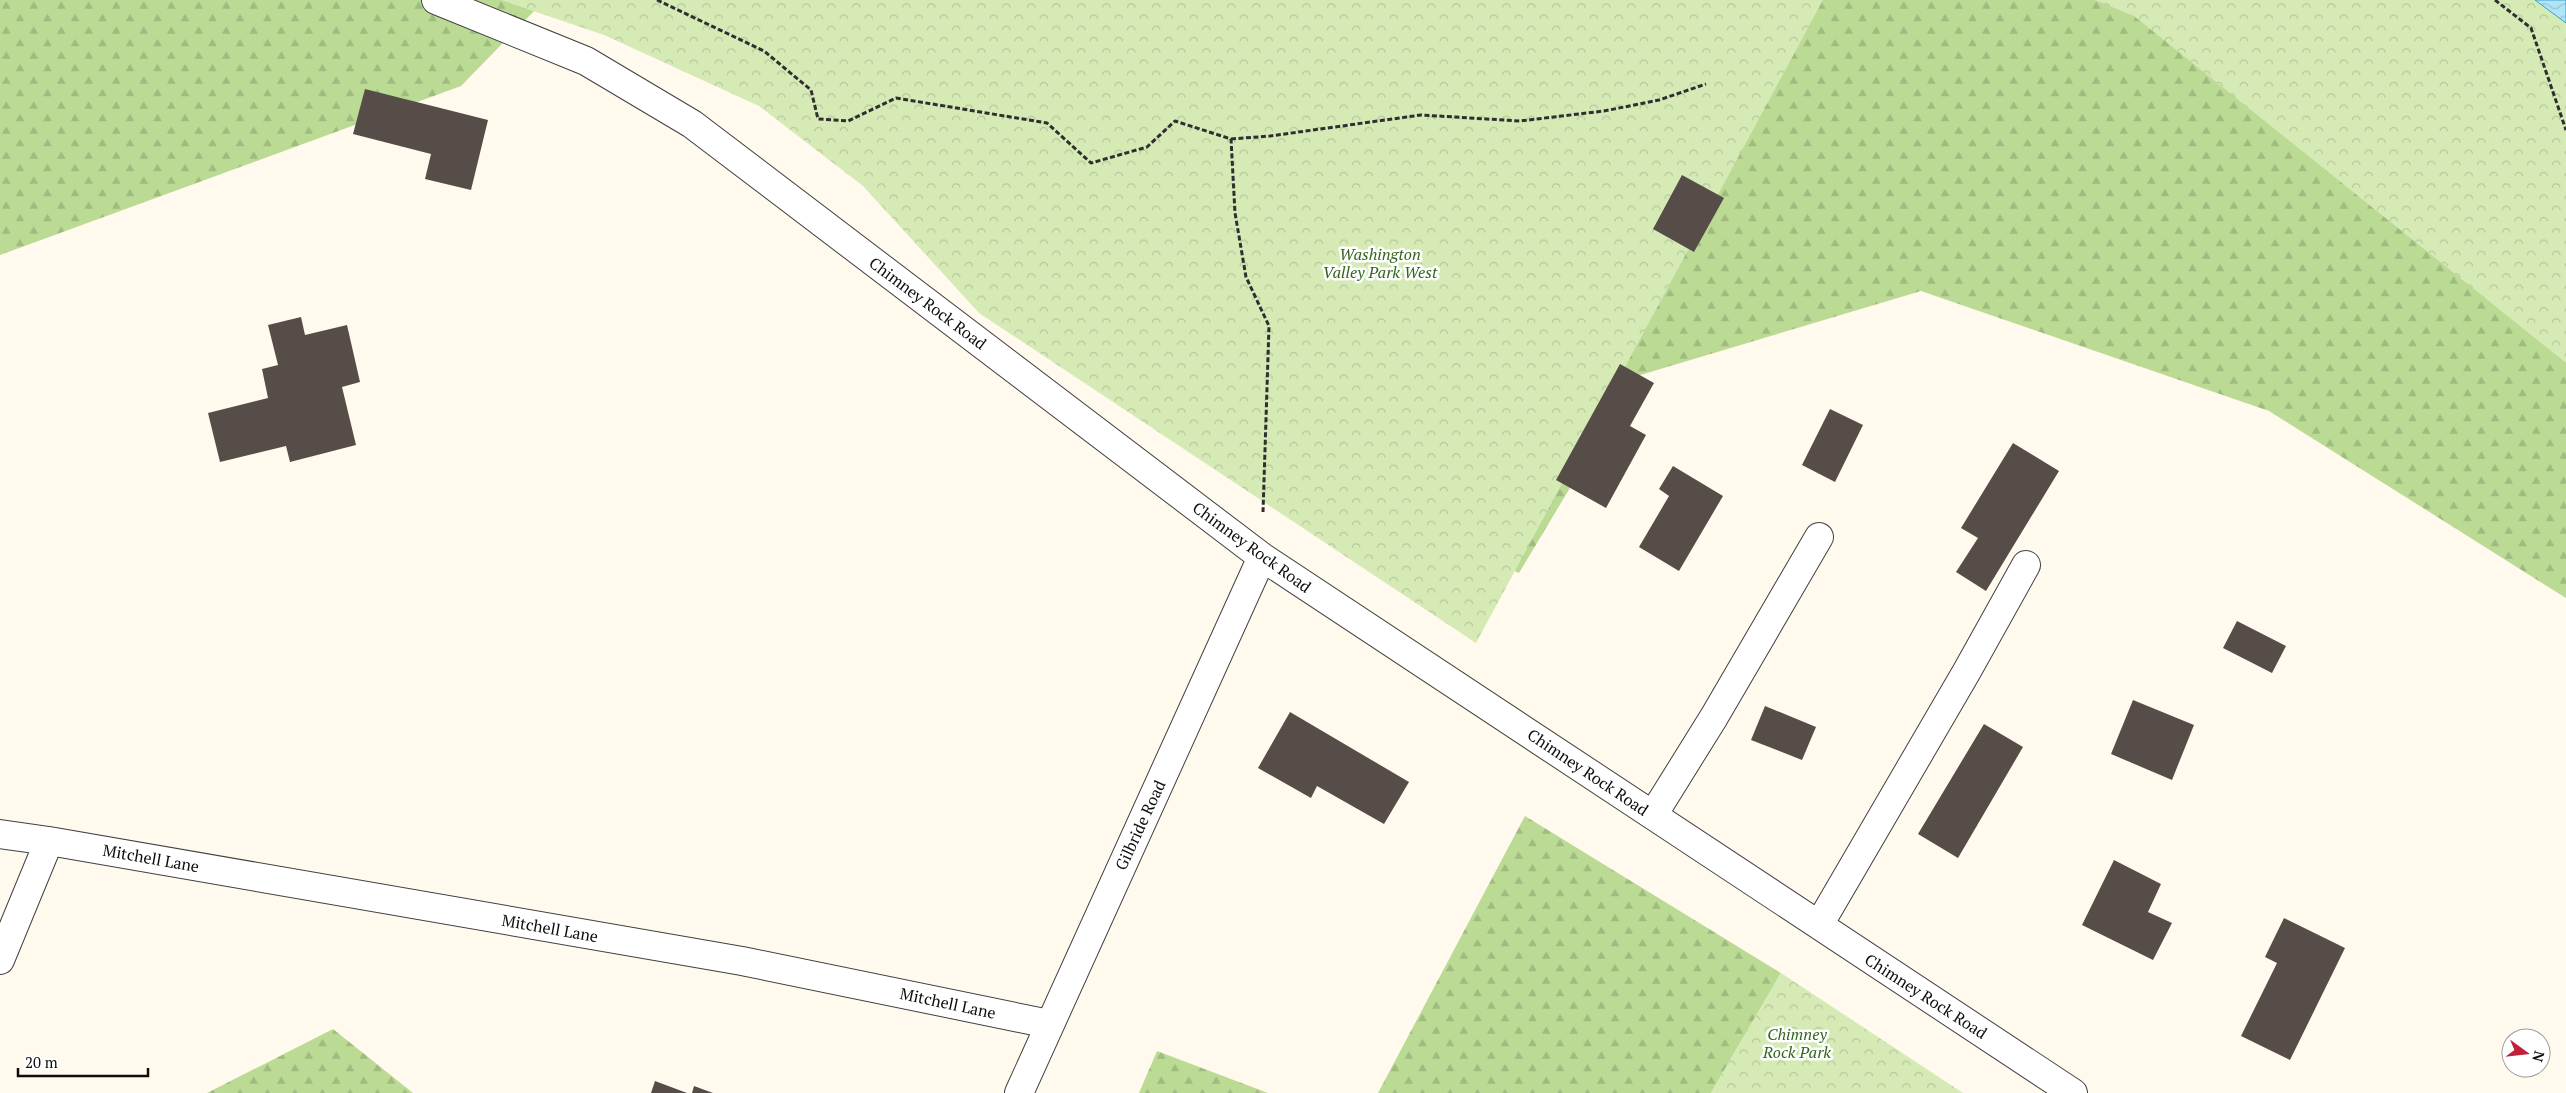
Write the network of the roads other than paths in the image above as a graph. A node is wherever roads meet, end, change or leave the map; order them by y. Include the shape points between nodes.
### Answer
1 (436, 0) edge
2 (1819, 537) dead end
3 (1262, 557) junction
4 (2026, 564) dead end
5 (1653, 815) junction
6 (0, 834) edge
7 (50, 841) junction
8 (1819, 925) junction
9 (0, 960) edge
10 (1049, 1024) junction
11 (1019, 1093) edge
12 (2073, 1093) edge

1 - 3 street, Chimney Rock Road via 586,61 692,124
2 - 5 street
3 - 5 street, Chimney Rock Road
3 - 10 street, Gilbride Road
4 - 8 street
5 - 8 street, Chimney Rock Road
6 - 7 street, Mitchell Lane
7 - 9 street
7 - 10 street, Mitchell Lane via 742,961
8 - 12 street, Chimney Rock Road
10 - 11 street, Gilbride Road

